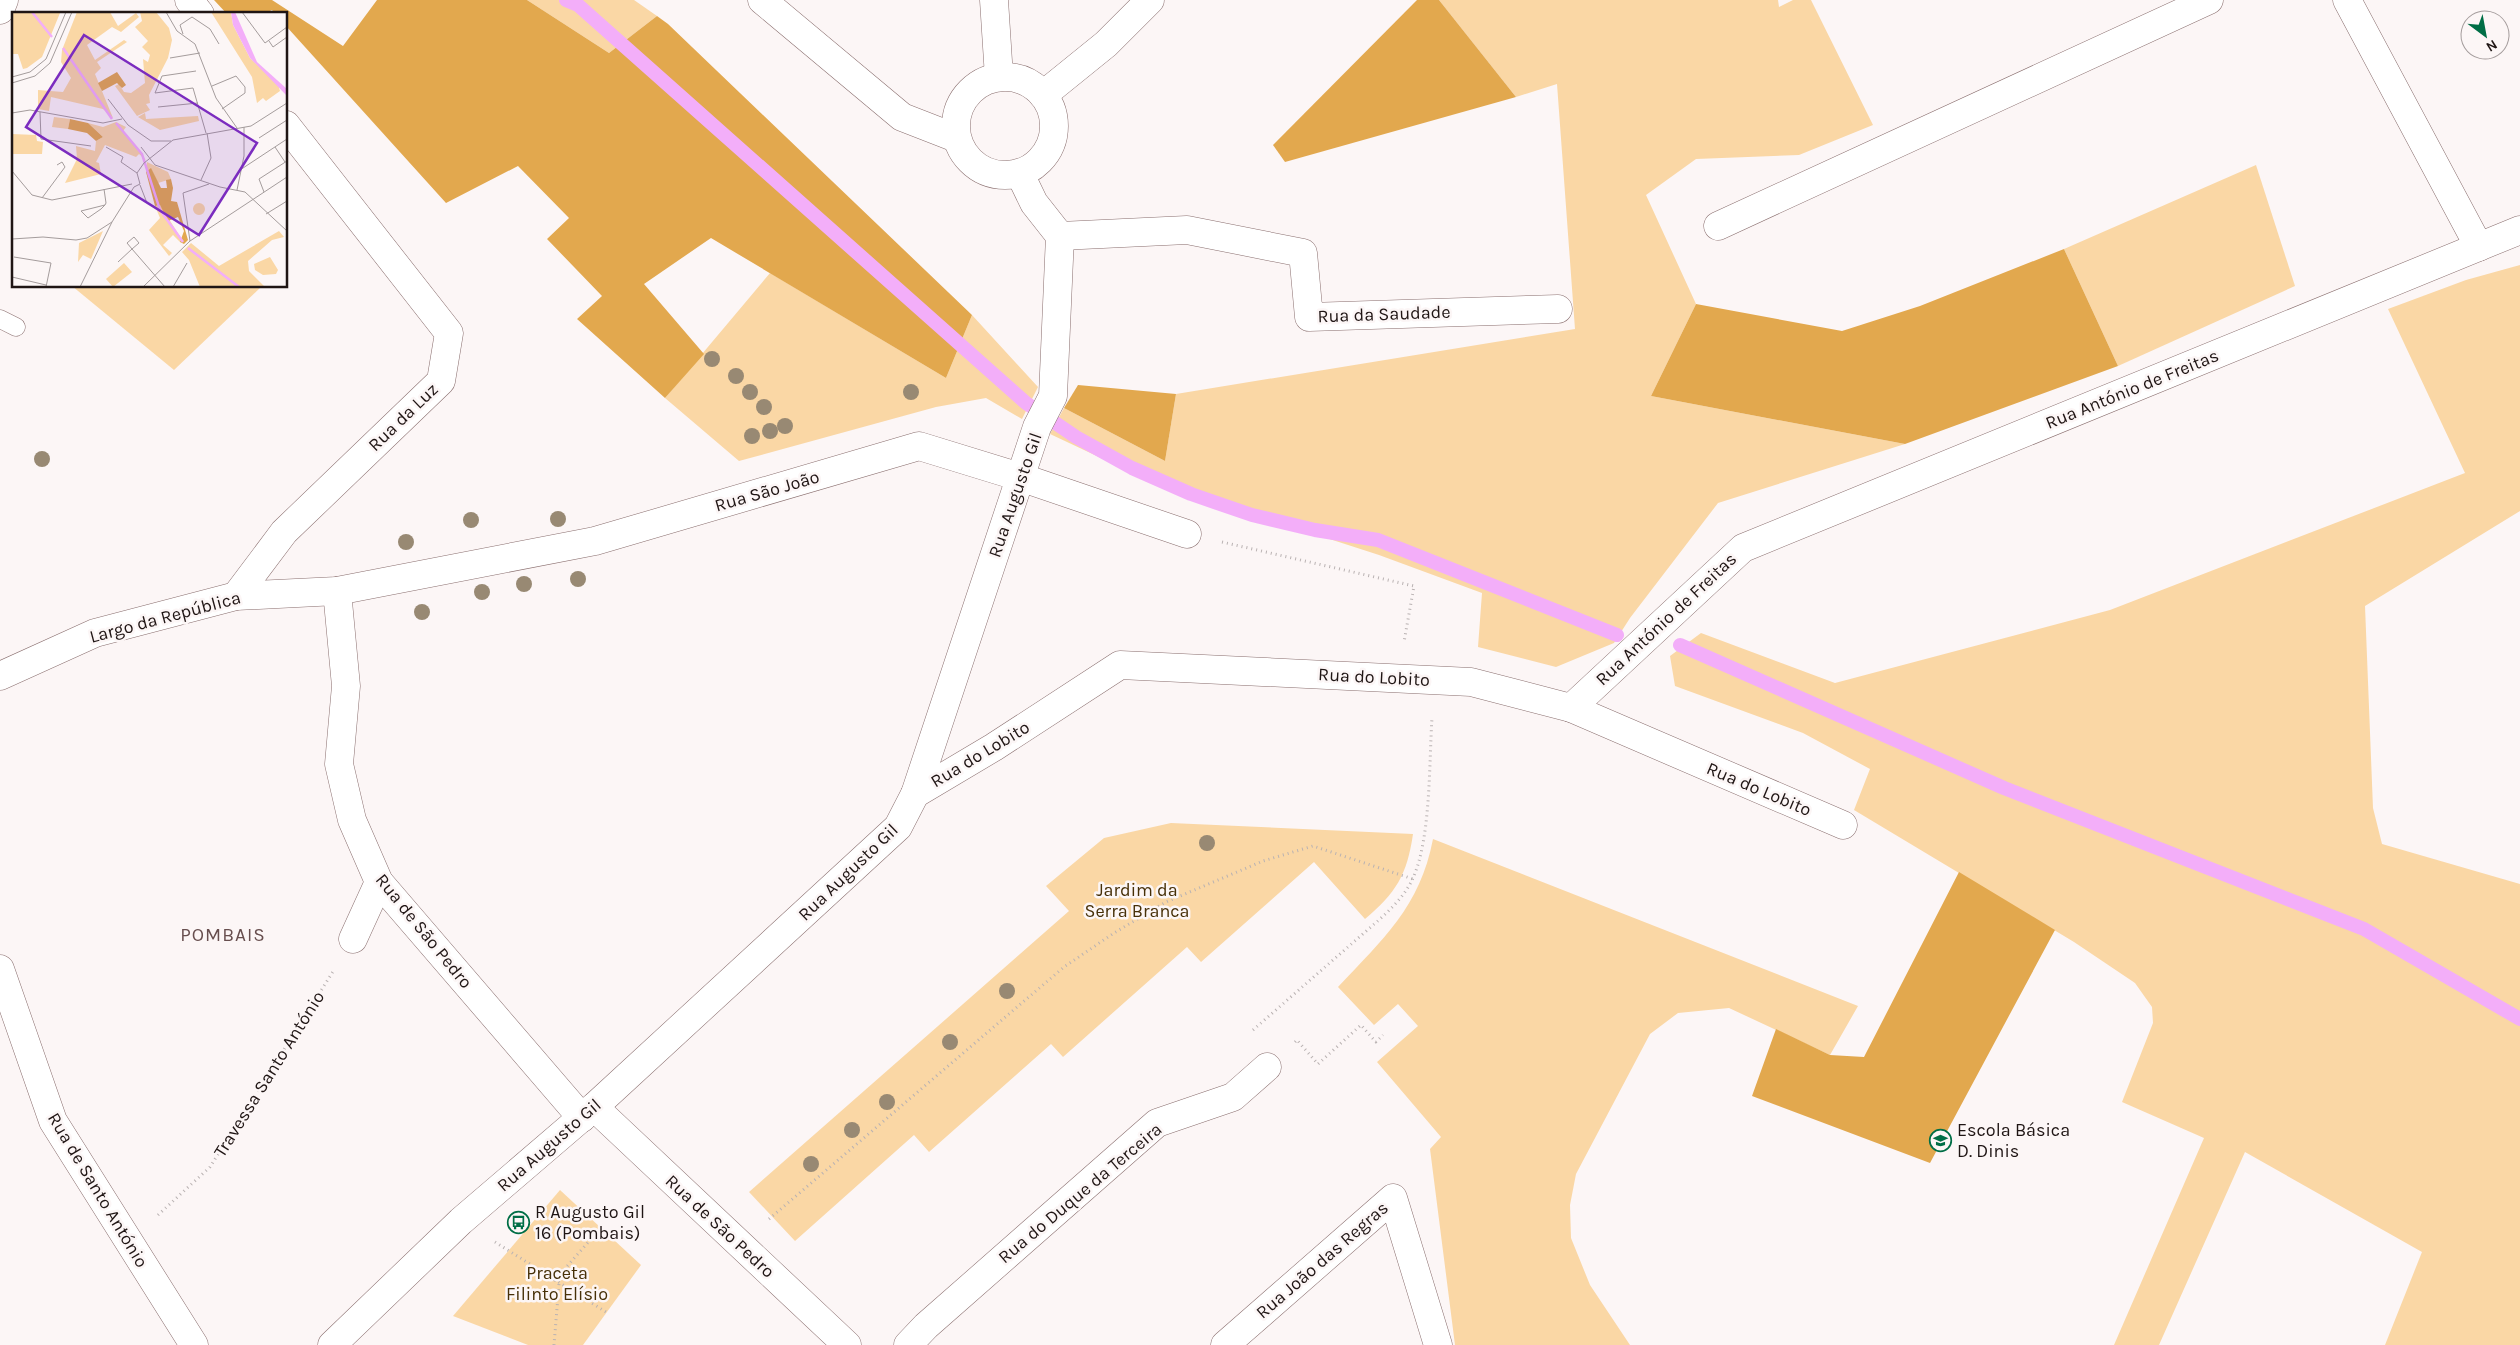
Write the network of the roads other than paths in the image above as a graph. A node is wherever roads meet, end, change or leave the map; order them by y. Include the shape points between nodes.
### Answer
1 (4, 0) edge
2 (189, 0) edge
3 (762, 0) edge
4 (994, 0) edge
5 (1150, 0) edge
6 (2209, 0) edge
7 (2347, 0) edge
8 (0, 10) edge
9 (198, 12) edge
10 (999, 77) junction
11 (1043, 94) junction
12 (288, 128) edge
13 (956, 138) junction
14 (1020, 174) junction
15 (1718, 226) dead end
16 (2520, 230) edge
17 (1060, 236) junction
18 (2479, 247) junction
19 (1558, 309) dead end
20 (0, 319) edge
21 (16, 327) dead end
22 (1020, 477) junction
23 (1187, 534) road end
24 (338, 591) junction
25 (236, 596) junction
26 (0, 676) edge
27 (1571, 708) junction
28 (915, 794) junction
29 (1842, 825) dead end
30 (379, 882) junction
31 (352, 939) road end
32 (0, 969) edge
33 (1267, 1067) road end
34 (588, 1112) junction
35 (194, 1345) edge
36 (332, 1345) edge
37 (846, 1345) edge
38 (908, 1345) edge
39 (1225, 1345) edge
40 (1438, 1345) edge

1 - 8 street
2 - 9 street
3 - 13 street via 902,117
4 - 10 street
5 - 11 street via 1106,44
6 - 15 street
7 - 18 street
10 - 11 street via 1023,80
10 - 13 street via 983,82 960,105 955,121
11 - 14 street via 1055,124 1052,140 1046,154
12 - 25 street, Rua da Luz via 449,333 441,381 284,532
13 - 14 street via 973,165 988,173
14 - 17 street via 1034,203
16 - 18 street, Rua António de Freitas
17 - 19 street, Rua da Saudade via 1187,230 1303,253 1309,317
17 - 22 street, Rua Augusto Gil via 1053,396 1037,427
18 - 27 street, Rua António de Freitas via 1743,548
20 - 21 lane
22 - 23 street, Rua São João
22 - 24 street, Rua São João via 919,446 595,540
22 - 28 street, Rua Augusto Gil
24 - 25 street, Largo da República
24 - 30 street, Rua de São Pedro via 346,686 339,764 352,820
25 - 26 street, Largo da República via 95,633
27 - 28 street, Rua do Lobito via 1471,682 1120,665
27 - 29 street, Rua do Lobito
28 - 34 street, Rua Augusto Gil via 898,827
30 - 31 street
30 - 34 street, Rua de São Pedro
32 - 35 street, Rua de Santo António via 52,1121
33 - 38 street, Rua do Duque da Terceira via 1233,1097 1157,1123
34 - 36 street, Rua Augusto Gil via 461,1221
34 - 37 street, Rua de São Pedro via 740,1244
39 - 40 street, Rua João das Regras via 1393,1198

